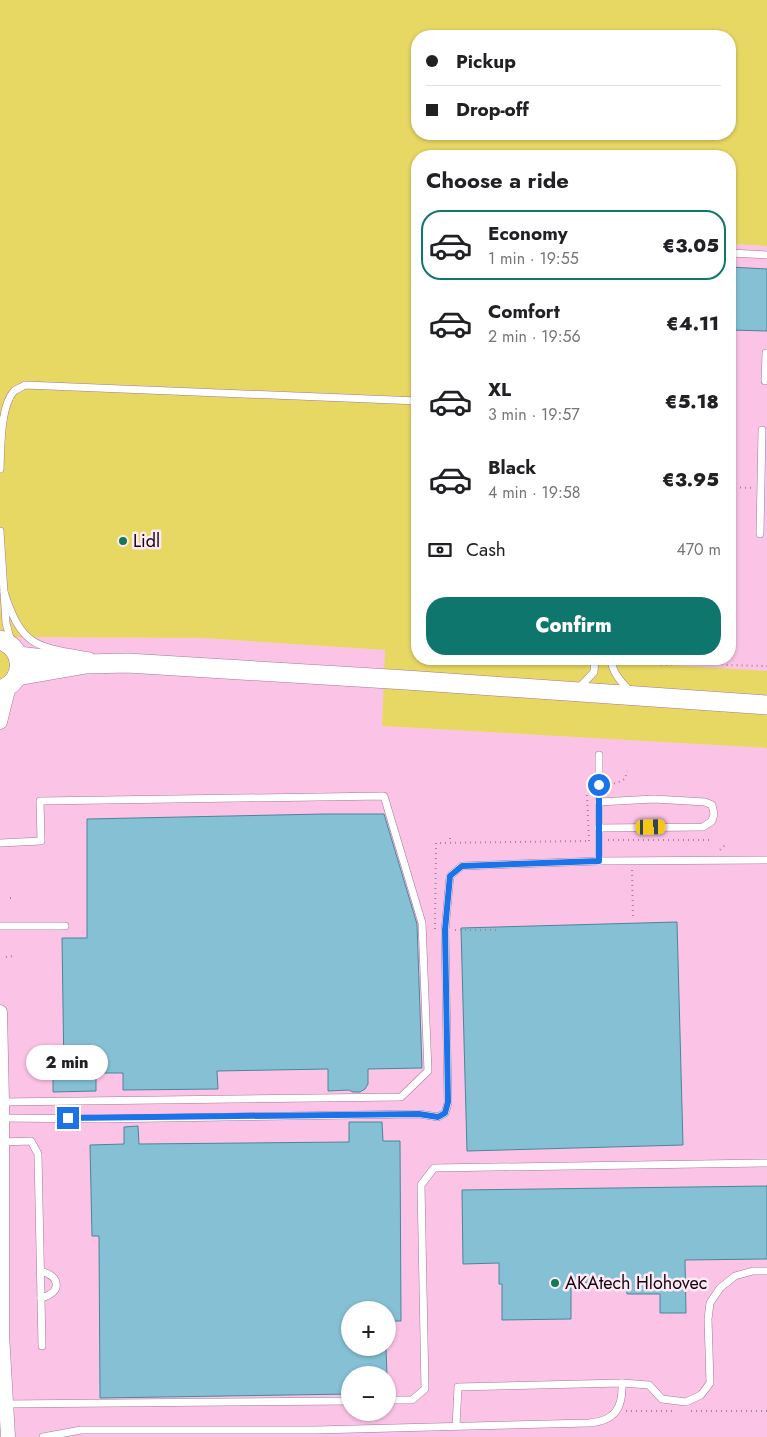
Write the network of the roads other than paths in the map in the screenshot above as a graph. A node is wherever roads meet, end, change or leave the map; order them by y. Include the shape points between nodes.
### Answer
1 (736, 253) edge
2 (767, 255) edge
3 (766, 353) dead end
4 (765, 381) dead end
5 (411, 401) edge
6 (762, 430) dead end
7 (0, 469) edge
8 (0, 531) edge
9 (760, 534) dead end
10 (4, 592) junction
11 (10, 647) edge
12 (127, 663) junction
13 (86, 664) junction
14 (595, 665) edge
15 (612, 665) edge
16 (9, 684) edge
17 (574, 692) junction
18 (636, 696) junction
19 (767, 705) edge
20 (0, 722) edge
21 (599, 755) dead end
22 (599, 802) junction
23 (599, 828) junction
24 (0, 843) edge
25 (767, 860) edge
26 (599, 861) junction
27 (0, 926) edge
28 (65, 926) dead end
29 (0, 1012) edge
30 (2, 1102) junction
31 (2, 1118) junction
32 (2, 1142) junction
33 (767, 1163) edge
34 (41, 1271) junction
35 (759, 1271) junction
36 (767, 1271) edge
37 (767, 1276) edge
38 (41, 1298) junction
39 (42, 1346) dead end
40 (622, 1383) junction
41 (396, 1400) edge
42 (341, 1401) edge
43 (5, 1404) junction
44 (456, 1426) junction
45 (8, 1437) edge
46 (43, 1437) edge

1 - 2 lane
3 - 4 lane
5 - 7 lane via 25,385 14,391 6,403 2,419
6 - 9 lane
8 - 10 lane
10 - 11 lane
10 - 12 lane via 19,628 32,641 46,649
11 - 13 main road
11 - 16 main road via 20,668
12 - 13 main road
12 - 17 main road
13 - 16 main road
14 - 17 lane via 594,672
15 - 18 lane via 622,683
16 - 20 street
17 - 18 main road
18 - 19 main road
21 - 22 lane
22 - 23 lane
22 - 23 lane via 654,799 705,802 712,805 714,814 712,821 703,827
23 - 26 lane
24 - 30 lane via 41,841 40,802 384,796 422,923 428,1071 401,1097
25 - 26 lane
26 - 31 lane via 462,866 450,876 445,930 448,1102 445,1113 438,1117 419,1114
27 - 28 lane
29 - 30 street
30 - 31 street
31 - 32 street
32 - 34 lane via 31,1141 38,1154
32 - 43 street
33 - 41 lane via 434,1168 421,1185 425,1389 412,1400
34 - 38 lane
34 - 38 lane via 51,1275 57,1286 50,1295
35 - 36 lane
35 - 37 lane
35 - 40 lane via 735,1276 720,1288 710,1303 710,1383 701,1395 686,1402 662,1399 649,1385
38 - 39 lane
40 - 44 lane via 618,1410 589,1424
40 - 44 lane via 458,1387
42 - 43 lane
43 - 45 street
44 - 46 lane via 81,1430

